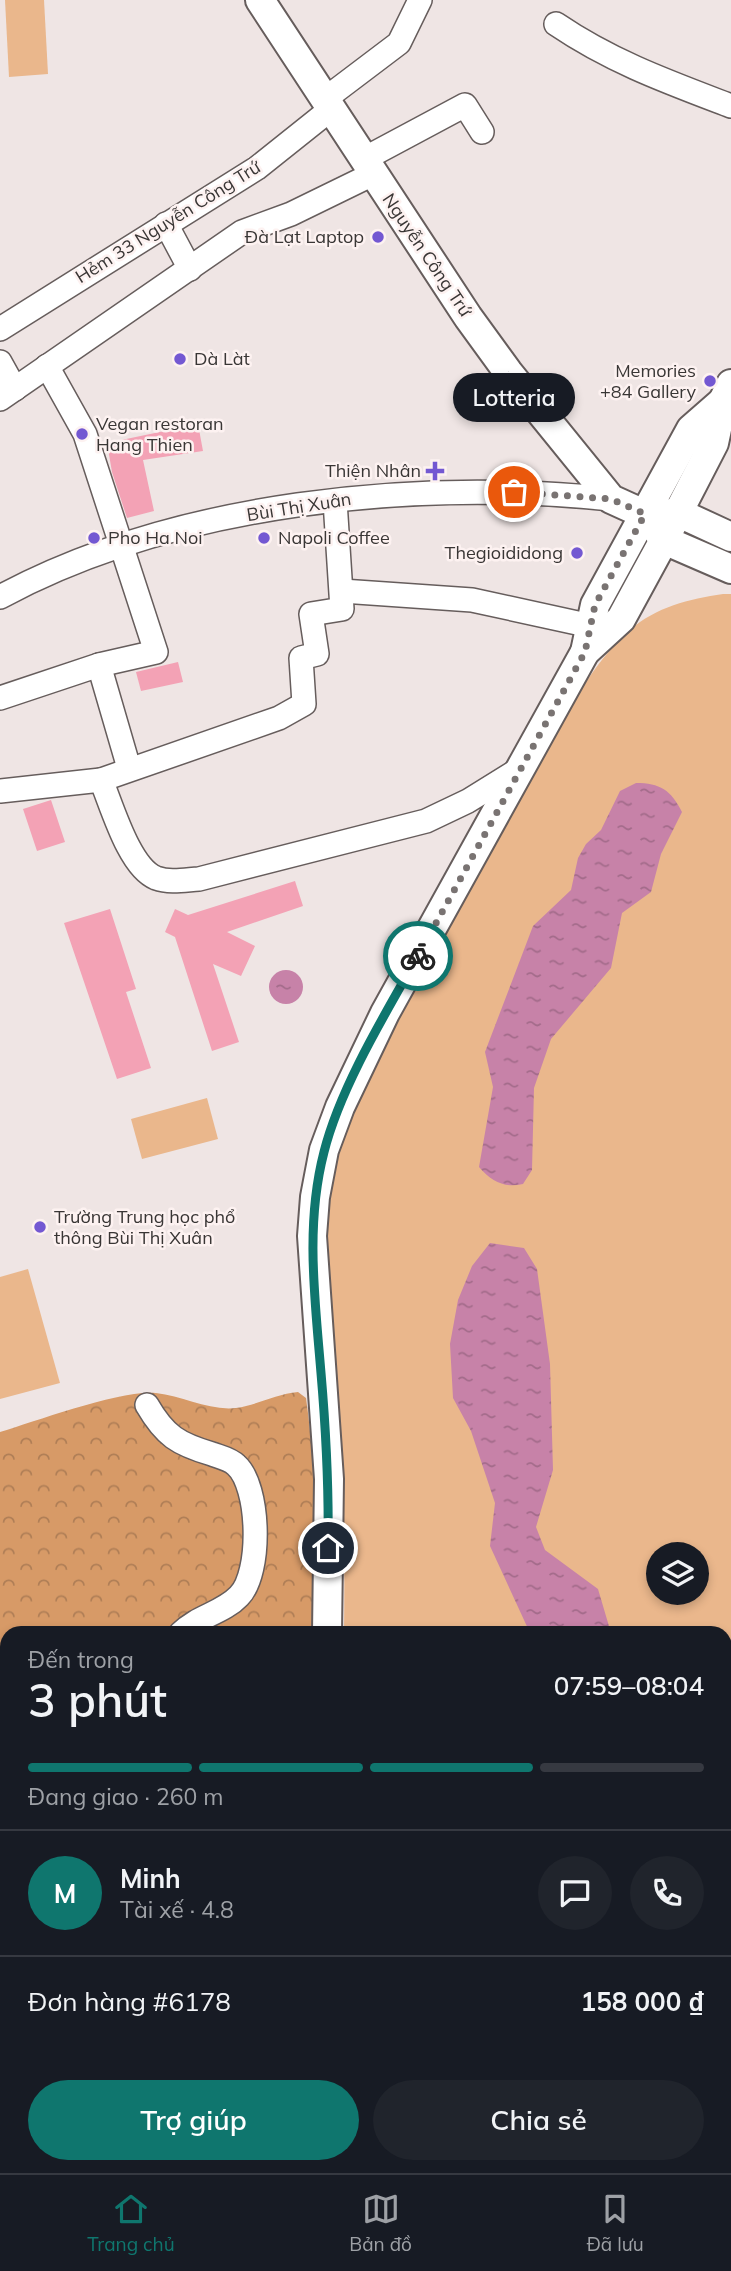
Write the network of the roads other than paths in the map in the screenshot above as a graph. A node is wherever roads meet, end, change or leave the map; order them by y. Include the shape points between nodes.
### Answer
1 (260, 0) edge
2 (420, 0) edge
3 (556, 24) dead end
4 (328, 104) junction
5 (731, 106) edge
6 (482, 132) dead end
7 (369, 167) junction
8 (166, 224) junction
9 (190, 269) junction
10 (0, 329) edge
11 (0, 362) edge
12 (47, 366) junction
13 (727, 392) edge
14 (7, 394) edge
15 (611, 499) junction
16 (335, 501) junction
17 (679, 513) junction
18 (645, 514) junction
19 (731, 537) edge
20 (664, 540) junction
21 (123, 544) junction
22 (731, 569) edge
23 (342, 591) junction
24 (0, 597) edge
25 (588, 639) junction
26 (99, 666) junction
27 (0, 698) edge
28 (129, 768) junction
29 (518, 769) junction
30 (101, 780) junction
31 (0, 791) edge
32 (147, 1405) dead end
33 (188, 1626) edge
34 (327, 1626) edge

1 - 4 main road, Nguyễn Công Trứ
2 - 4 street, Hẻm 33 Nguyễn Công Trứ via 400,43
3 - 5 street via 630,68
4 - 7 main road, Nguyễn Công Trứ
4 - 8 street, Hẻm 33 Nguyễn Công Trứ via 257,168
6 - 7 street via 465,105
7 - 9 street via 291,214 242,232
7 - 15 main road, Nguyễn Công Trứ via 508,372
8 - 9 street
8 - 10 street, Hẻm 33 Nguyễn Công Trứ
9 - 12 street
11 - 14 street
12 - 14 street
12 - 21 street via 85,434
13 - 17 main road via 714,443
13 - 18 main road via 691,429
15 - 16 street, Bùi Thị Xuân via 447,490
15 - 18 main road
16 - 21 street, Bùi Thị Xuân
16 - 23 street
17 - 18 main road
17 - 19 main road
17 - 20 main road
18 - 20 main road
18 - 25 main road via 595,605
20 - 22 main road
20 - 25 main road via 621,619
21 - 24 street, Bùi Thị Xuân
21 - 26 street via 156,652
23 - 25 street via 472,600
23 - 28 street via 342,609 311,614 317,654 301,658 304,704 279,718
25 - 29 main road
26 - 27 street
26 - 28 street
28 - 30 street
29 - 30 street via 459,807 426,821 199,878 169,881 153,877 139,866
29 - 34 main road via 385,1013 324,1150 312,1236 329,1479
30 - 31 street
32 - 33 street via 160,1427 183,1446 235,1463 247,1478 252,1503 255,1546 246,1585 240,1595

